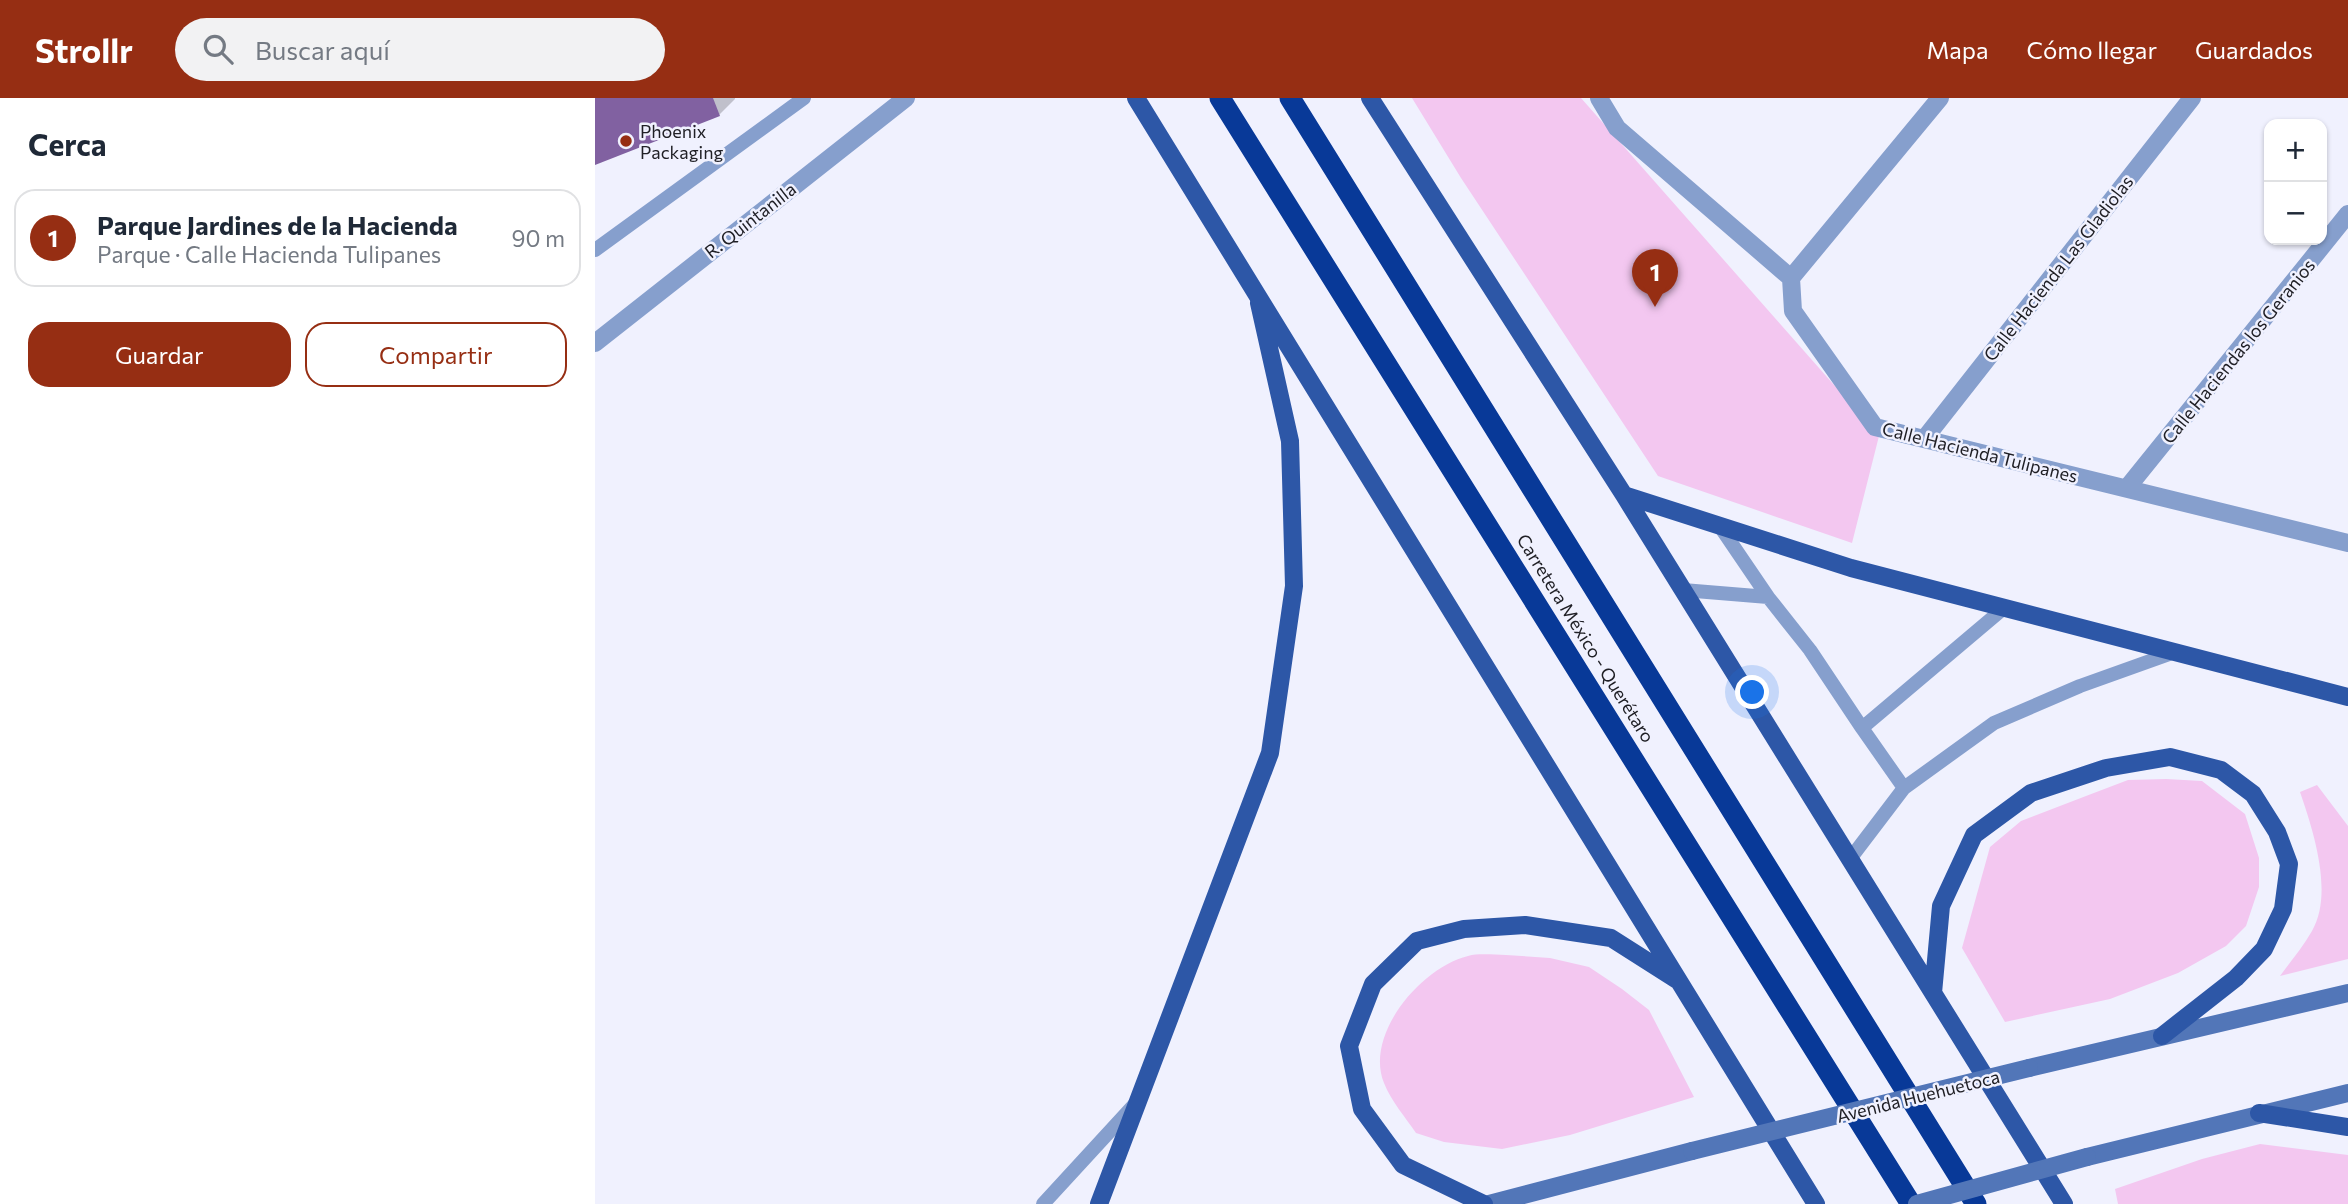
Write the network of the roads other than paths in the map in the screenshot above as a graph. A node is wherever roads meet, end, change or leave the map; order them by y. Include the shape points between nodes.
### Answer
1 (804, 98) edge
2 (906, 98) edge
3 (1136, 98) edge
4 (1220, 98) edge
5 (1290, 98) edge
6 (1370, 98) edge
7 (1599, 98) edge
8 (1940, 98) edge
9 (2192, 98) edge
10 (2348, 214) edge
11 (595, 250) edge
12 (1791, 278) junction
13 (1256, 290) junction
14 (595, 343) edge
15 (1924, 438) junction
16 (2127, 488) junction
17 (1624, 495) junction
18 (1719, 525) junction
19 (2348, 543) edge
20 (1683, 590) junction
21 (1768, 597) junction
22 (2004, 608) junction
23 (2175, 652) junction
24 (2348, 697) edge
25 (1862, 729) junction
26 (1904, 788) junction
27 (1850, 859) junction
28 (1682, 983) junction
29 (1933, 993) junction
30 (2348, 993) edge
31 (2162, 1036) junction
32 (2348, 1093) edge
33 (1135, 1104) junction
34 (2259, 1113) junction
35 (2348, 1127) edge
36 (1043, 1204) edge
37 (1099, 1204) edge
38 (1484, 1204) edge
39 (1489, 1204) edge
40 (1817, 1204) edge
41 (1914, 1204) edge
42 (1976, 1204) edge
43 (2064, 1204) edge

1 - 11 lane
2 - 14 street, R. Quintanilla
3 - 13 main road
4 - 41 highway, Carretera México - Querétaro
5 - 42 highway, Carretera México - Querétaro
6 - 17 main road
7 - 12 street via 1618,128
8 - 12 street
9 - 15 street, Calle Hacienda Las Gladiolas
10 - 16 street, Calle Haciendas los Geranios
12 - 15 street, Calle Hacienda Tulipanes via 1793,311 1875,427
13 - 28 main road
13 - 33 main road via 1290,440 1294,586 1270,753
15 - 16 street, Calle Hacienda Tulipanes
16 - 19 street, Calle Hacienda Tulipanes
17 - 18 main road
17 - 20 main road
18 - 21 lane
18 - 22 main road via 1851,568
20 - 21 lane
20 - 27 main road
21 - 25 lane
22 - 23 main road
22 - 25 lane
23 - 24 main road
23 - 26 lane via 1994,723
25 - 26 lane
26 - 27 lane
27 - 29 main road
28 - 38 main road via 1611,938 1525,925 1464,929 1417,941 1373,984 1349,1046 1362,1109 1403,1166
28 - 40 main road
29 - 31 main road via 1941,906 1974,835 2031,793 2106,768 2170,757 2221,770 2253,794 2277,832 2289,864 2283,909 2264,949 2237,978
29 - 43 main road
30 - 31 main road, Avenida Huehuetoca
31 - 39 main road, Avenida Huehuetoca, bridge
32 - 34 main road
33 - 36 lane
33 - 37 main road
34 - 35 main road
34 - 41 main road, bridge

